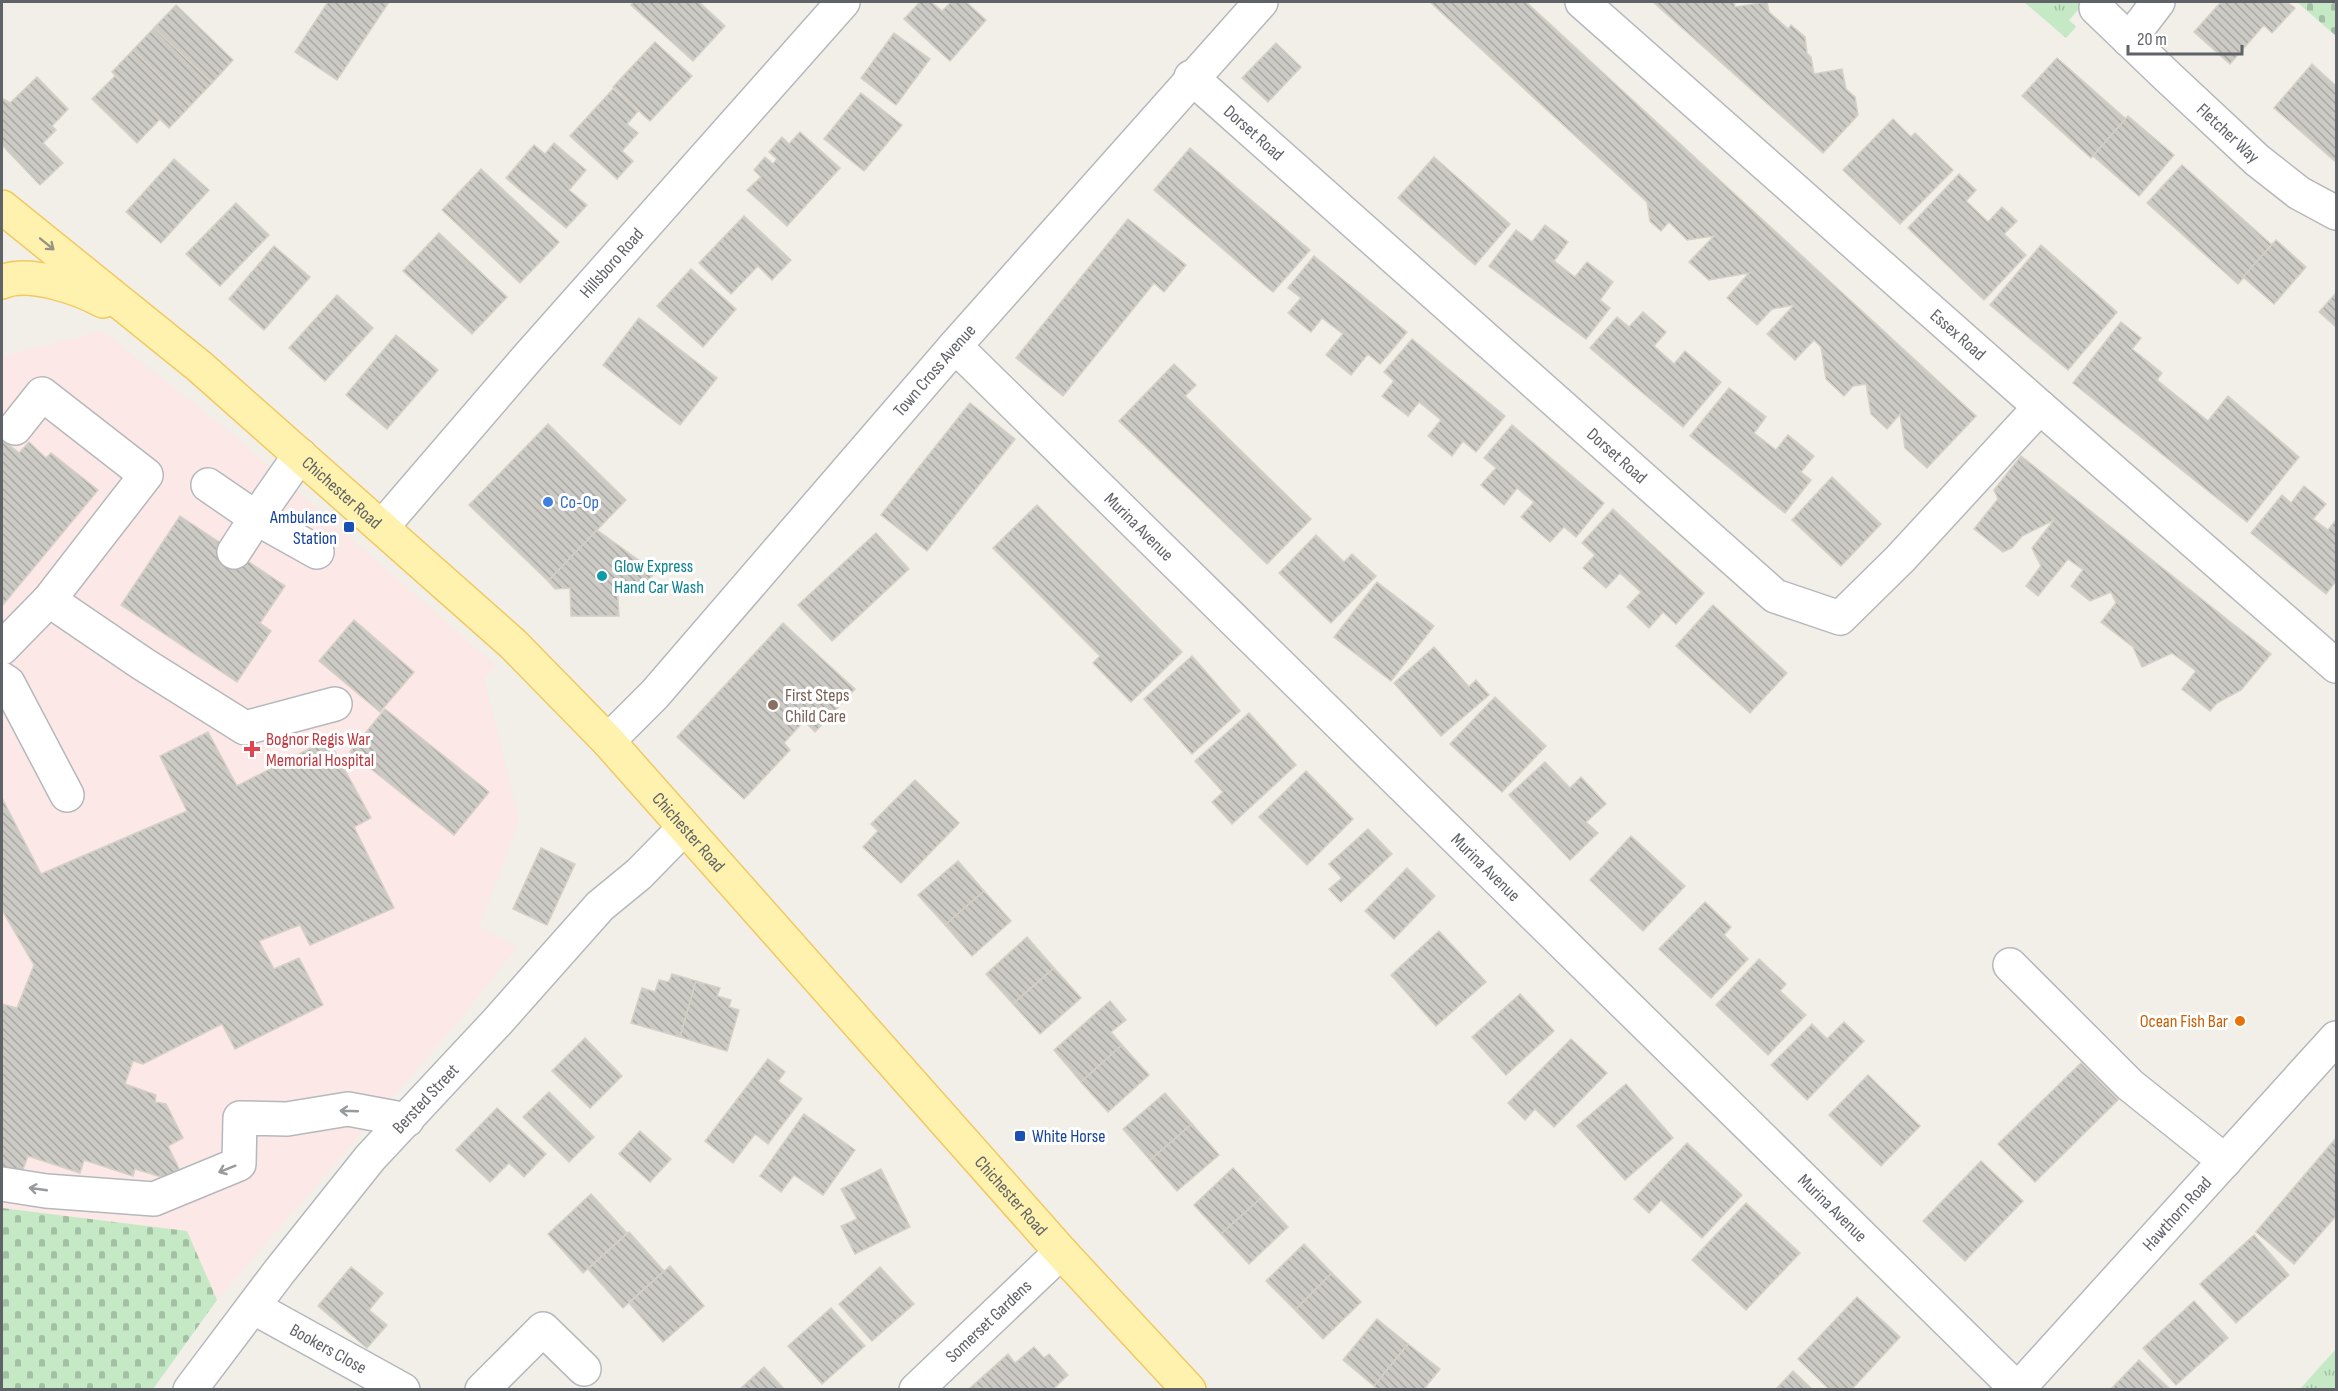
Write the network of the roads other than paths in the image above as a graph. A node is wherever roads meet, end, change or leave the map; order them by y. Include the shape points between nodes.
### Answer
1 (843, 2) edge
2 (1261, 2) edge
3 (1582, 2) edge
4 (2158, 2) edge
5 (2096, 8) dead end
6 (2129, 40) junction
7 (1191, 77) junction
8 (2, 207) edge
9 (2337, 213) edge
10 (2, 282) edge
11 (142, 322) junction
12 (955, 346) junction
13 (2040, 407) junction
14 (15, 428) dead end
15 (300, 454) junction
16 (208, 485) dead end
17 (256, 518) junction
18 (382, 527) junction
19 (234, 552) dead end
20 (317, 552) dead end
21 (49, 600) junction
22 (2, 648) edge
23 (2337, 666) edge
24 (2, 679) edge
25 (335, 704) dead end
26 (608, 741) junction
27 (66, 795) dead end
28 (684, 828) junction
29 (2010, 965) dead end
30 (2337, 1038) edge
31 (406, 1120) junction
32 (2225, 1161) junction
33 (2, 1184) edge
34 (1061, 1252) junction
35 (253, 1307) junction
36 (584, 1369) dead end
37 (190, 1389) edge
38 (403, 1389) edge
39 (482, 1389) edge
40 (916, 1389) edge
41 (1189, 1389) edge
42 (2017, 1389) edge

1 - 18 street, Hillsboro Road
2 - 7 street, Town Cross Avenue
3 - 13 street, Essex Road
4 - 6 street
5 - 6 street, Fletcher Way
6 - 9 street, Fletcher Way via 2257,160 2299,193
7 - 12 street, Town Cross Avenue
7 - 13 street, Dorset Road via 1775,596 1840,618 1900,560
8 -> 11 main road, Chichester Road
10 - 11 main road, Chichester Road via 32,278 86,292
11 - 15 main road, Chichester Road
12 - 26 street, Town Cross Avenue via 655,694
12 - 42 street, Murina Avenue
13 - 23 street, Essex Road
14 - 21 street via 42,394 146,475
15 - 17 street
15 - 18 main road, Chichester Road
16 - 17 street
17 - 19 street
17 - 20 street
18 - 26 main road, Chichester Road via 513,644
21 - 22 street
21 - 25 street via 244,728
24 - 27 street via 8,683
26 - 28 main road, Chichester Road
28 - 31 street, Bersted Street via 639,874 600,906
28 - 34 main road, Chichester Road
29 - 32 street via 2130,1085
30 - 32 street, Hawthorn Road
31 -> 33 street via 348,1109 287,1119 240,1118 238,1164 154,1199
31 - 35 street, Bersted Street via 370,1158
32 - 42 street, Hawthorn Road
34 - 40 street, Somerset Gardens
34 - 41 main road, Chichester Road
35 - 37 street, Bersted Street
35 - 38 street, Bookers Close
36 - 39 street via 543,1329

